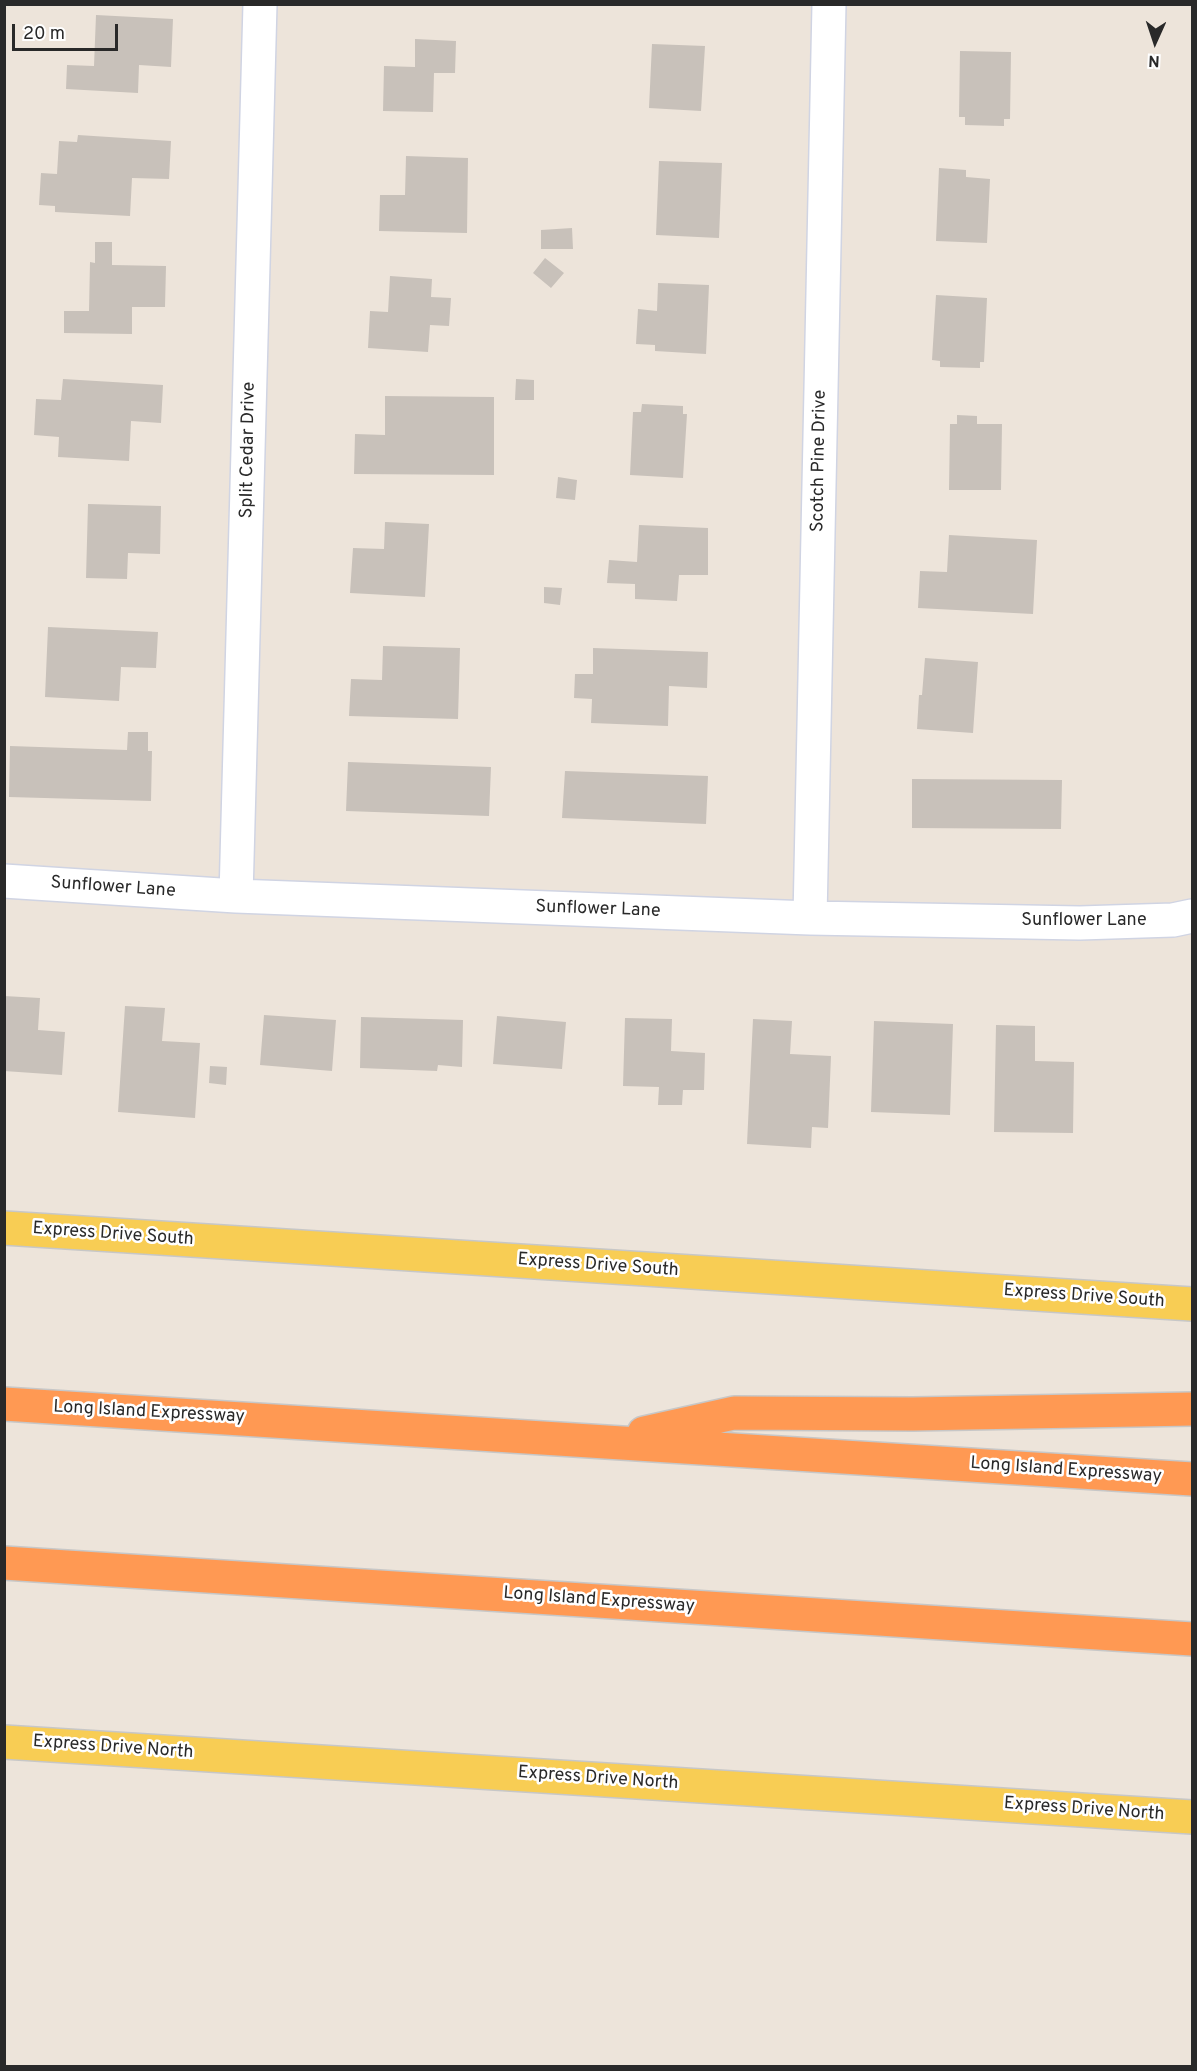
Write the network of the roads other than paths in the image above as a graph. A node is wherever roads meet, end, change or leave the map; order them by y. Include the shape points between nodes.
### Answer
1 (260, 4) edge
2 (830, 4) edge
3 (4, 881) edge
4 (236, 896) junction
5 (1192, 916) edge
6 (810, 918) junction
7 (4, 1228) edge
8 (1192, 1304) edge
9 (4, 1404) edge
10 (1192, 1409) edge
11 (607, 1441) junction
12 (1192, 1479) edge
13 (4, 1563) edge
14 (1192, 1640) edge
15 (4, 1742) edge
16 (1192, 1817) edge

1 - 4 street, Split Cedar Drive
2 - 6 street, Scotch Pine Drive
3 - 4 street, Sunflower Lane
4 - 6 street, Sunflower Lane
5 - 6 street, Sunflower Lane via 1080,922
7 - 8 main road, Express Drive South
9 - 11 highway, Long Island Expressway
10 - 11 highway via 734,1413
11 - 12 highway, Long Island Expressway
13 - 14 highway, Long Island Expressway
15 - 16 main road, Express Drive North

